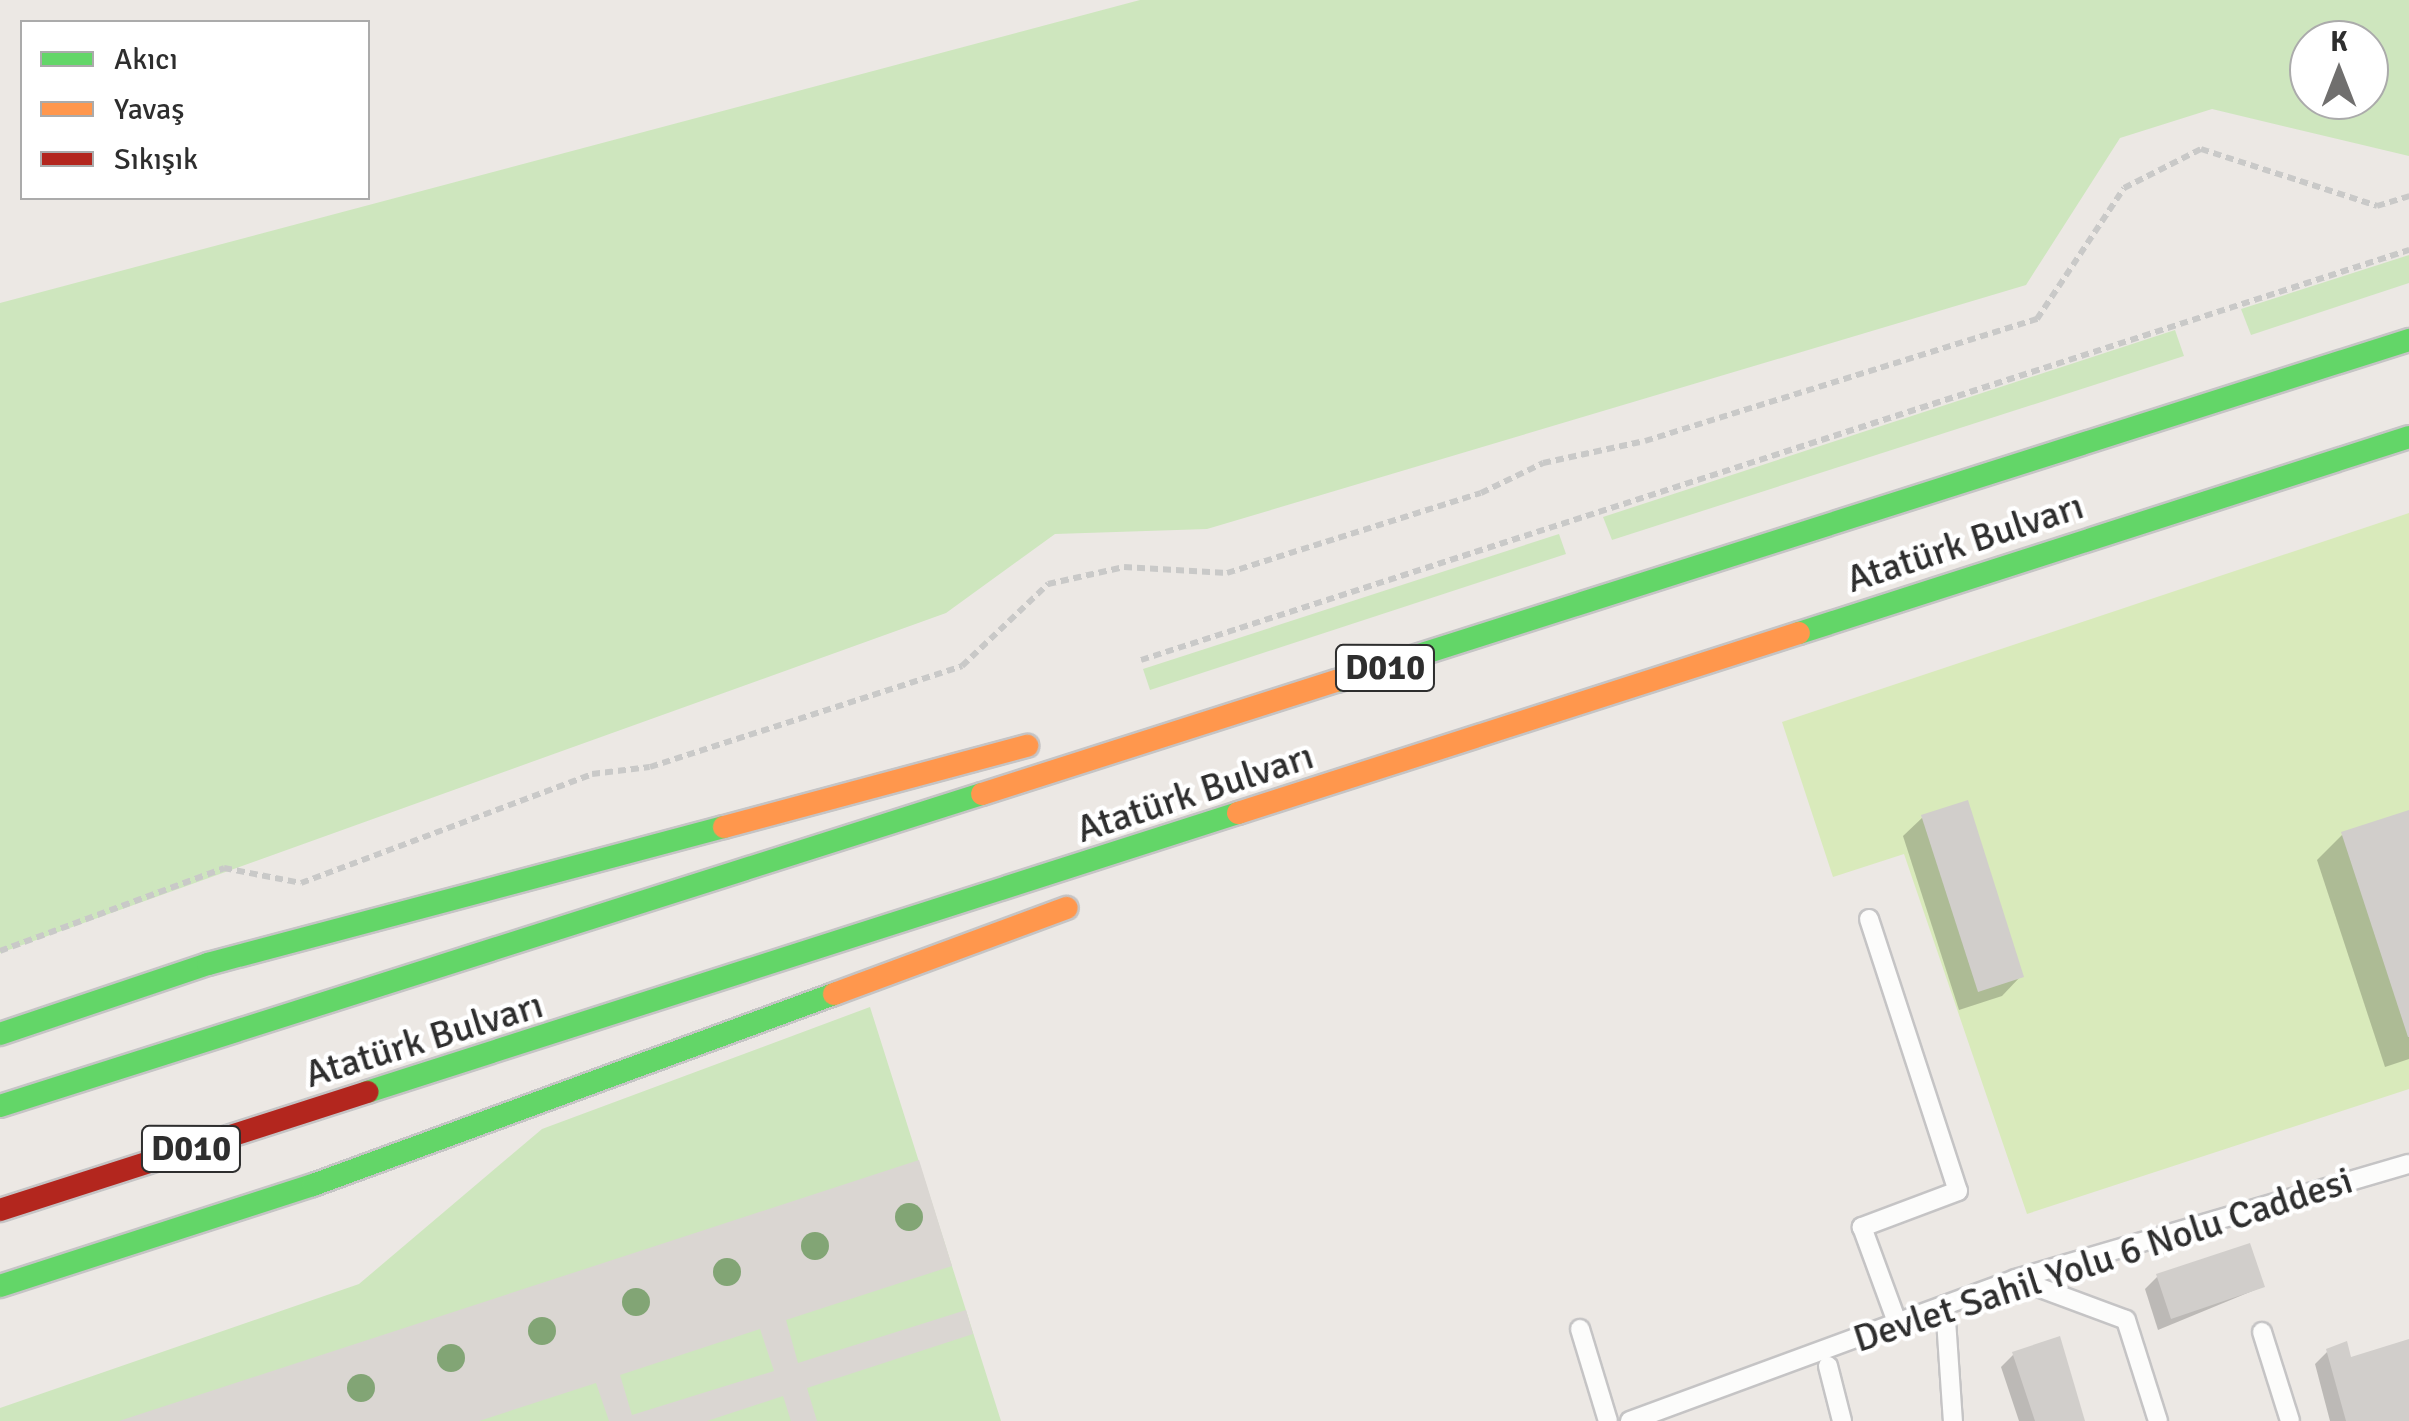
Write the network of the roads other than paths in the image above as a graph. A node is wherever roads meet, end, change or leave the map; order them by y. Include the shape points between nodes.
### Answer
1 (2409, 340) edge
2 (2409, 436) edge
3 (1602, 599) junction
4 (1633, 688) junction
5 (1136, 716) dead end
6 (1060, 737) dead end
7 (1249, 838) dead end
8 (1085, 902) dead end
9 (1869, 919) dead end
10 (0, 1034) edge
11 (0, 1106) edge
12 (2409, 1164) edge
13 (0, 1210) edge
14 (2015, 1279) junction
15 (0, 1286) edge
16 (1946, 1305) junction
17 (1898, 1322) junction
18 (1580, 1329) dead end
19 (2262, 1332) dead end
20 (1828, 1366) dead end
21 (1608, 1421) edge
22 (1630, 1421) edge
23 (1842, 1421) edge
24 (1953, 1421) edge
25 (2158, 1421) edge
26 (2290, 1421) edge

1 - 3 highway, Atatürk Bulvarı / D010
2 - 4 highway, Atatürk Bulvarı / D010
3 - 5 highway
3 - 11 highway, Atatürk Bulvarı / D010
4 - 7 highway
4 - 13 highway, Atatürk Bulvarı / D010
6 - 10 highway via 208,964
8 - 15 highway via 312,1185
9 - 17 lane via 1958,1191 1862,1227
12 - 14 lane, Devlet Sahil Yolu 6 Nolu Caddesi
14 - 16 lane, Devlet Sahil Yolu 6 Nolu Caddesi
14 - 25 lane via 2126,1320
16 - 17 lane, Devlet Sahil Yolu 6 Nolu Caddesi
16 - 24 lane
17 - 22 lane, Devlet Sahil Yolu 6 Nolu Caddesi
18 - 21 lane
19 - 26 lane
20 - 23 lane

